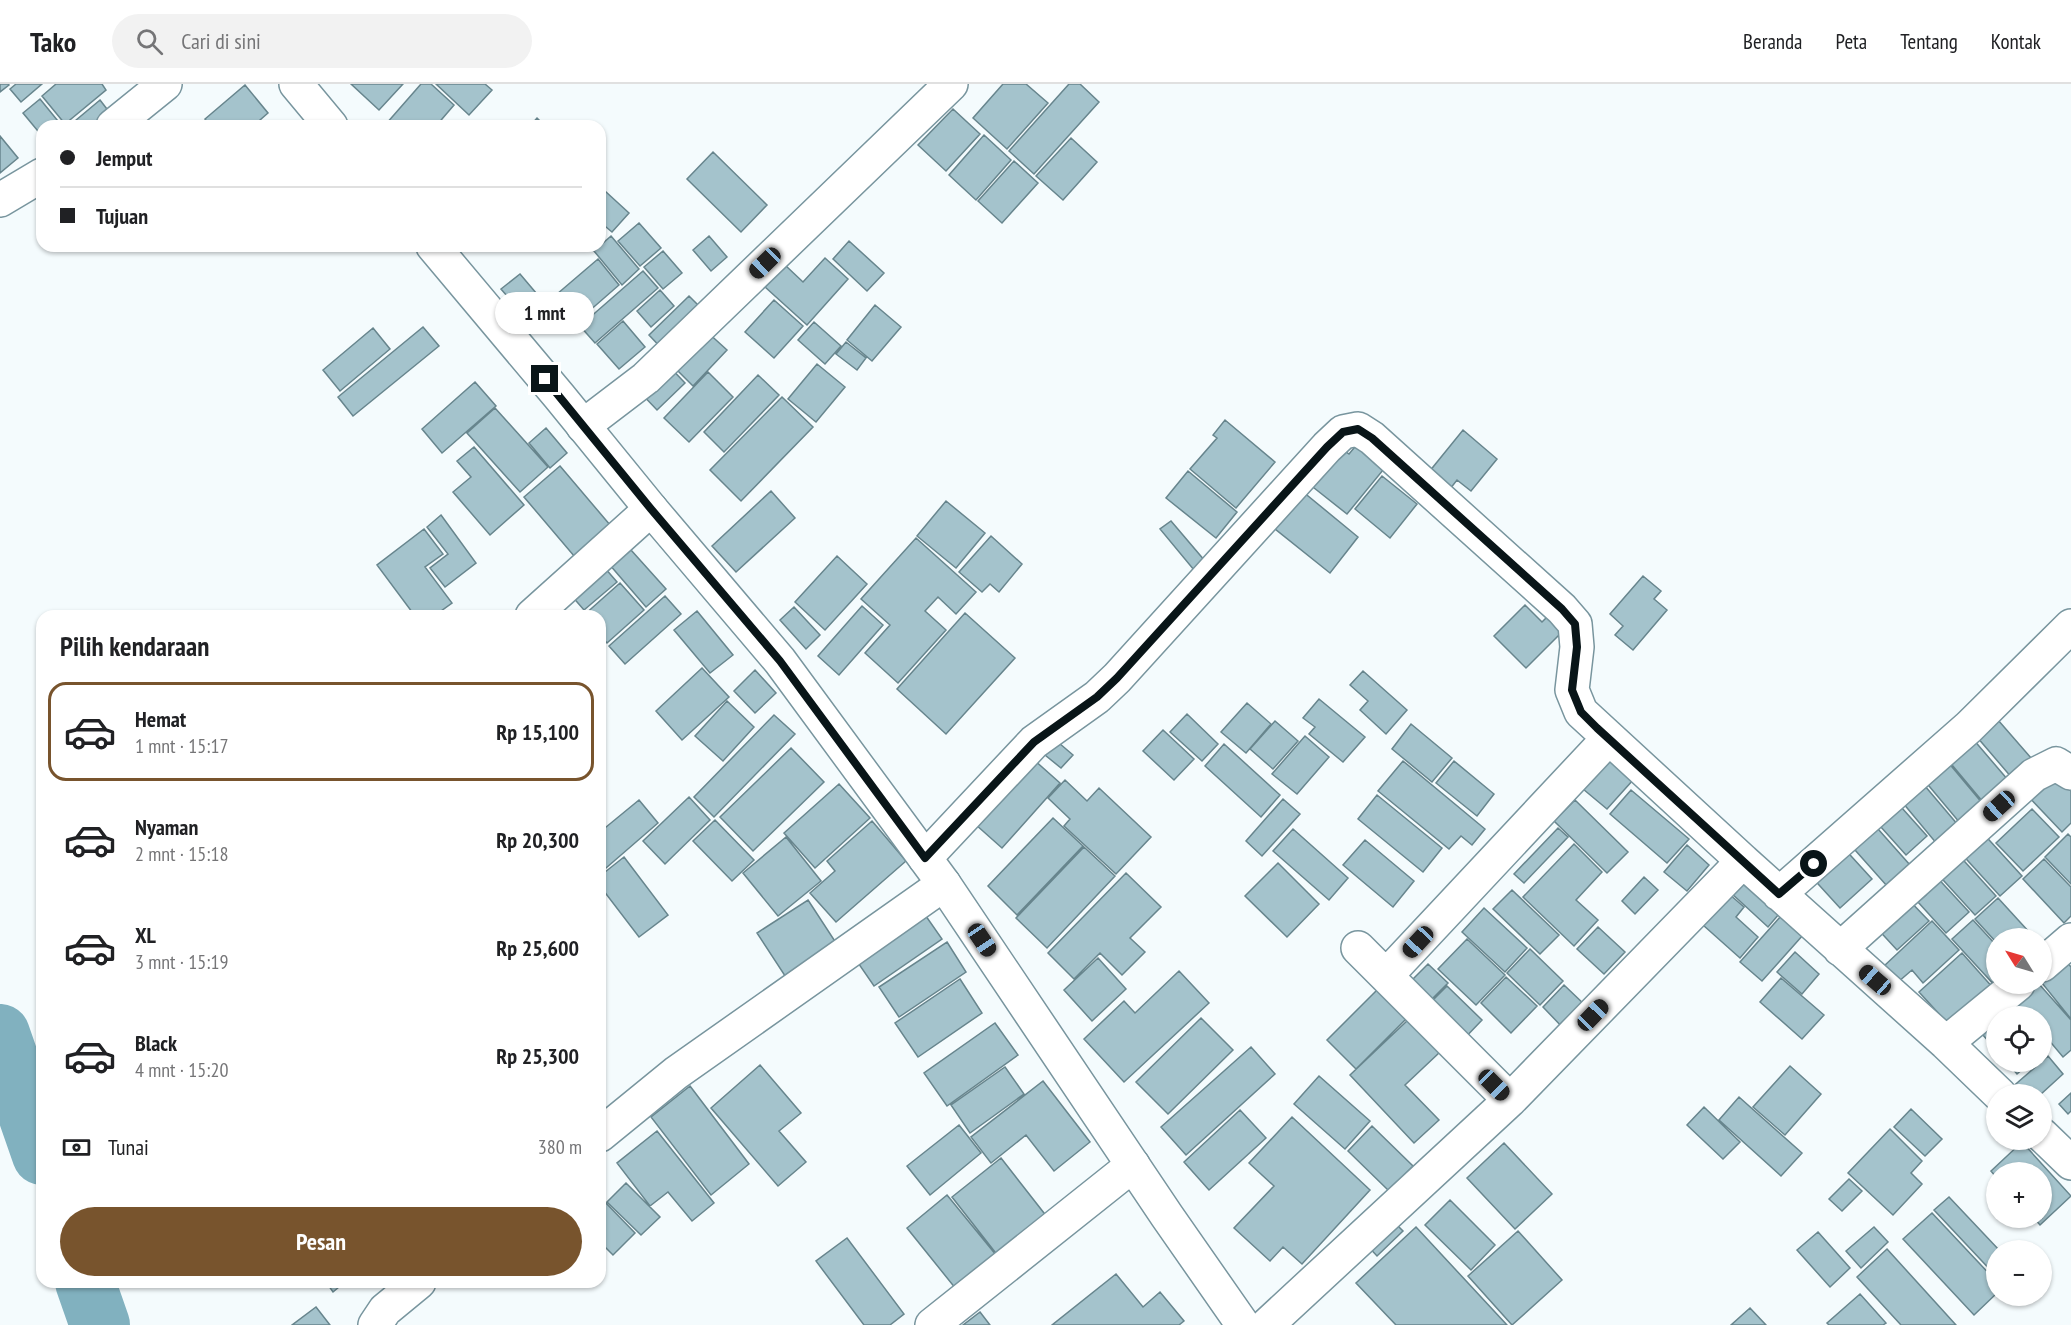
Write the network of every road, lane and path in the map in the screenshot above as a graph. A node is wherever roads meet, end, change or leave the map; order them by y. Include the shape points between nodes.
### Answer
1 (165, 84) edge
2 (296, 84) edge
3 (951, 84) edge
4 (120, 120) edge
5 (326, 120) edge
6 (36, 179) edge
7 (0, 200) edge
8 (438, 252) edge
9 (583, 426) junction
10 (651, 509) junction
11 (539, 610) edge
12 (2071, 626) edge
13 (1608, 739) junction
14 (2071, 773) edge
15 (925, 858) junction
16 (1743, 861) junction
17 (944, 884) junction
18 (1779, 894) junction
19 (2071, 940) edge
20 (1358, 948) dead end
21 (1840, 949) junction
22 (2052, 956) edge
23 (1386, 976) junction
24 (2006, 994) edge
25 (1946, 1043) junction
26 (1989, 1084) edge
27 (1509, 1100) junction
28 (606, 1130) edge
29 (2052, 1145) edge
30 (2071, 1163) edge
31 (1132, 1165) junction
32 (412, 1288) edge
33 (375, 1325) edge
34 (932, 1325) edge
35 (1243, 1325) edge
36 (1267, 1325) edge

1 - 4 street
2 - 5 street
3 - 9 street via 646,378
6 - 7 street
8 - 9 street
9 - 10 street
10 - 11 street
10 - 15 street via 780,661
12 - 18 street via 1969,727
13 - 15 street via 1581,712 1572,690 1577,647 1575,624 1358,429 1343,432 1327,447 1117,678 1034,742
13 - 16 street
13 - 23 street
14 - 21 street via 2056,764 2034,775
15 - 17 street
16 - 18 street
16 - 27 street
17 - 28 street via 676,1073
17 - 31 street
18 - 21 street
19 - 22 street
20 - 23 street
21 - 25 street
23 - 27 street
24 - 25 street
25 - 26 street
27 - 36 street
29 - 30 street
31 - 34 street
31 - 35 street
32 - 33 street

